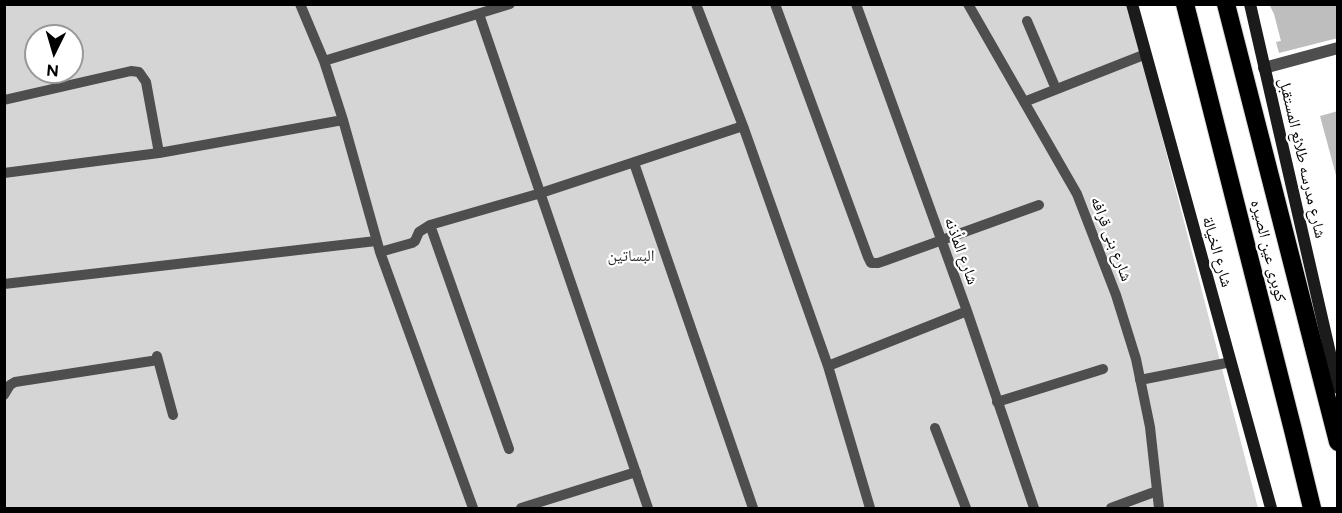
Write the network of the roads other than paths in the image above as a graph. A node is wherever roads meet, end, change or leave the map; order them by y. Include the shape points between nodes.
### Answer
1 (300, 4) edge
2 (510, 4) edge
3 (696, 4) edge
4 (775, 4) edge
5 (856, 4) edge
6 (968, 4) edge
7 (1132, 4) edge
8 (1185, 4) edge
9 (1226, 4) edge
10 (1250, 4) edge
11 (479, 14) junction
12 (1027, 21) dead end
13 (1338, 48) edge
14 (1146, 54) junction
15 (324, 61) junction
16 (1264, 68) junction
17 (1056, 89) junction
18 (4, 100) edge
19 (1024, 102) junction
20 (343, 120) junction
21 (743, 126) junction
22 (159, 153) junction
23 (634, 163) junction
24 (4, 173) edge
25 (541, 193) junction
26 (1039, 205) dead end
27 (430, 225) junction
28 (940, 240) junction
29 (376, 241) junction
30 (380, 252) junction
31 (4, 284) edge
32 (966, 311) junction
33 (1231, 362) junction
34 (828, 366) junction
35 (1103, 369) dead end
36 (1140, 380) junction
37 (1338, 388) edge
38 (4, 395) edge
39 (997, 402) junction
40 (173, 415) dead end
41 (935, 428) dead end
42 (1338, 442) edge
43 (509, 449) dead end
44 (636, 472) junction
45 (1157, 491) junction
46 (473, 508) edge
47 (521, 508) edge
48 (648, 508) edge
49 (753, 508) edge
50 (870, 508) edge
51 (966, 508) edge
52 (1034, 508) edge
53 (1111, 508) edge
54 (1159, 508) edge
55 (1271, 508) edge
56 (1312, 508) edge

1 - 15 lane
2 - 11 lane
3 - 21 lane
4 - 28 lane via 869,261 878,263
5 - 28 lane, شارع المأذنه
6 - 19 lane, شارع بنى قرافه
7 - 14 street, شارع الخيالة
8 - 56 highway, كوبرى عين الصيره
9 - 42 highway, كوبرى عين الصيره
10 - 16 street, شارع مدرسه طلائع المستقبل
11 - 15 lane
11 - 25 lane
12 - 17 lane
13 - 16 street
14 - 17 lane
14 - 33 street, شارع الخيالة
15 - 20 lane
16 - 37 street, شارع مدرسه طلائع المستقبل
17 - 19 lane
18 - 22 lane via 139,72 146,82
19 - 36 lane, شارع بنى قرافه via 1077,194 1116,295
20 - 22 lane
20 - 29 lane
21 - 23 lane
21 - 34 lane
22 - 24 lane
23 - 25 lane
23 - 49 lane
25 - 27 lane
25 - 44 lane
26 - 28 lane
27 - 30 lane via 418,232 412,243
27 - 43 lane
28 - 32 lane, شارع المأذنه
29 - 30 lane
29 - 31 lane
30 - 46 lane
32 - 34 lane
32 - 39 lane, شارع المأذنه
33 - 36 lane
33 - 55 street, شارع الخيالة
34 - 50 lane
35 - 39 lane
36 - 45 lane, شارع بنى قرافه
38 - 40 lane via 15,382 158,358
39 - 52 lane, شارع المأذنه
41 - 51 lane
44 - 47 lane
44 - 48 lane
45 - 53 lane
45 - 54 lane, شارع بنى قرافه

